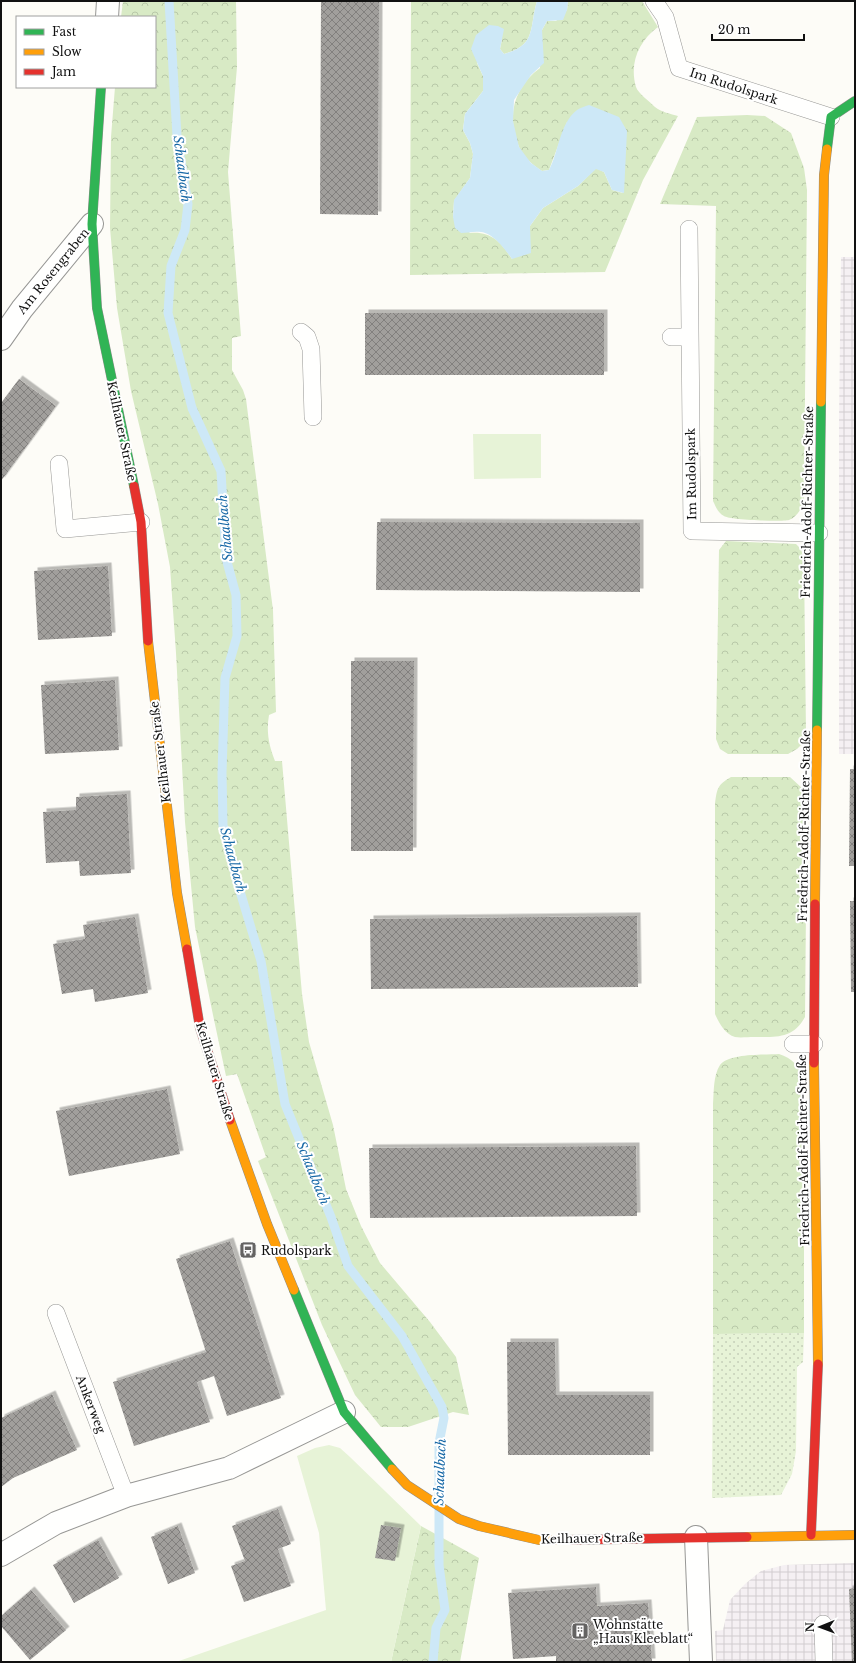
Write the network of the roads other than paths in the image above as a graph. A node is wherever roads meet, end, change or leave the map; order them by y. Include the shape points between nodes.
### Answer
1 (108, 1) edge
2 (654, 1) edge
3 (107, 16) edge
4 (101, 88) edge
5 (855, 101) edge
6 (831, 117) junction
7 (92, 224) junction
8 (689, 229) dead end
9 (301, 332) dead end
10 (671, 337) dead end
11 (690, 337) junction
12 (1, 339) edge
13 (312, 417) dead end
14 (59, 464) dead end
15 (141, 522) junction
16 (819, 533) junction
17 (793, 1044) dead end
18 (814, 1044) junction
19 (56, 1313) dead end
20 (344, 1412) junction
21 (126, 1496) junction
22 (855, 1535) edge
23 (811, 1536) junction
24 (696, 1537) junction
25 (1, 1555) edge
26 (823, 1624) dead end
27 (701, 1662) edge
28 (824, 1662) edge

1 - 3 street
2 - 6 lane, Im Rudolspark via 665,17 679,68
4 - 7 street, Keilhauer Straße
5 - 6 street
6 - 16 street, Friedrich-Adolf-Richter-Straße via 824,175
7 - 12 street, Am Rosengraben via 22,308
7 - 15 street, Keilhauer Straße via 97,308
8 - 11 lane, Im Rudolspark
9 - 13 lane via 307,337 311,348
10 - 11 lane
11 - 16 lane, Im Rudolspark via 692,531
14 - 15 lane via 65,529
15 - 20 street, Keilhauer Straße via 149,655 177,893 200,1028 222,1099 267,1224
16 - 18 street, Friedrich-Adolf-Richter-Straße
17 - 18 lane
18 - 23 street, Friedrich-Adolf-Richter-Straße via 818,1384
19 - 21 lane, Ankerweg
20 - 21 street via 229,1468
20 - 24 street, Keilhauer Straße via 407,1485 460,1519 478,1526 538,1540
21 - 25 street via 56,1523
22 - 23 street, Keilhauer Straße
23 - 24 street, Keilhauer Straße
24 - 27 street
26 - 28 lane

